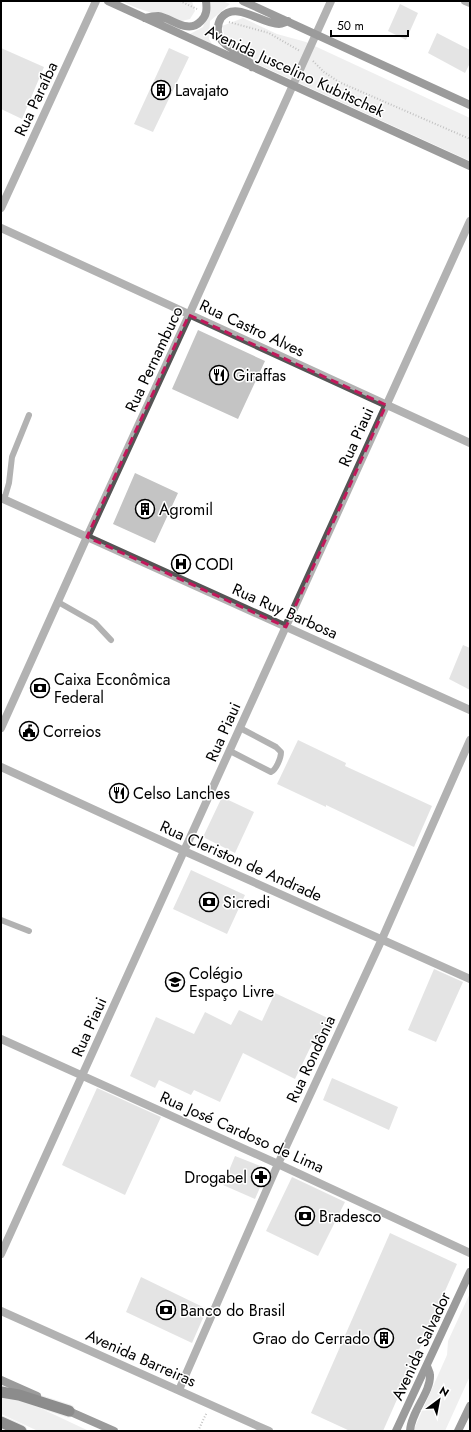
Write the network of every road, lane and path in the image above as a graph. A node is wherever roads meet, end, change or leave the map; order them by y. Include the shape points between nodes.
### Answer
1 (96, 1) edge
2 (108, 1) edge
3 (180, 1) edge
4 (206, 1) edge
5 (243, 1) edge
6 (332, 1) edge
7 (465, 1) edge
8 (470, 3) edge
9 (206, 13) junction
10 (145, 18) junction
11 (221, 20) junction
12 (288, 22) junction
13 (317, 34) junction
14 (307, 55) junction
15 (252, 67) junction
16 (294, 86) junction
17 (470, 105) edge
18 (470, 140) edge
19 (470, 166) edge
20 (1, 208) edge
21 (470, 221) edge
22 (1, 228) edge
23 (189, 315) junction
24 (386, 405) junction
25 (29, 415) dead end
26 (470, 443) edge
27 (3, 499) edge
28 (87, 537) junction
29 (58, 602) junction
30 (286, 627) junction
31 (111, 640) dead end
32 (470, 710) edge
33 (1, 728) edge
34 (240, 728) junction
35 (470, 740) edge
36 (230, 751) junction
37 (1, 767) edge
38 (184, 851) junction
39 (1, 920) edge
40 (29, 930) dead end
41 (382, 939) junction
42 (470, 979) edge
43 (1, 1039) edge
44 (82, 1076) junction
45 (278, 1164) junction
46 (470, 1253) edge
47 (1, 1254) edge
48 (470, 1272) edge
49 (3, 1313) edge
50 (427, 1366) junction
51 (1, 1380) edge
52 (179, 1390) junction
53 (1, 1392) edge
54 (210, 1404) junction
55 (470, 1406) edge
56 (69, 1411) junction
57 (470, 1416) edge
58 (1, 1422) edge
59 (21, 1431) edge
60 (114, 1431) edge
61 (198, 1431) edge
62 (269, 1431) edge
63 (396, 1431) edge
64 (410, 1431) edge
65 (458, 1431) edge
66 (464, 1431) edge

1 - 20 street, Rua Paraíba
2 - 10 main road, Avenida Juscelino Kubitschek
3 - 9 path
4 - 9 main road
5 - 12 main road
6 - 13 street, Rua Pernambuco
7 - 8 street
9 - 10 main road via 198,24 190,27 157,16
10 - 15 main road, Avenida Juscelino Kubitschek
11 - 12 main road via 228,11 236,8 274,23
11 - 14 path via 268,33
11 - 15 main road via 218,24 219,35 226,45 250,60
12 - 13 main road
13 - 14 street, Rua Pernambuco
13 - 17 main road
14 - 16 street, Rua Pernambuco
14 - 18 path via 324,72 339,82
15 - 16 main road, Avenida Juscelino Kubitschek
16 - 19 main road, Avenida Juscelino Kubitschek
16 - 23 street, Rua Pernambuco
21 - 24 street, Rua Piaui
22 - 23 street, Rua Castro Alves
23 - 24 street, Rua Castro Alves
23 - 28 street, Rua Pernambuco
24 - 26 street, Rua Castro Alves
24 - 30 street, Rua Piaui
25 - 27 lane via 12,457 9,483
27 - 28 street, Rua Ruy Barbosa
28 - 29 street, Rua Pernambuco
28 - 30 street, Rua Ruy Barbosa
29 - 31 lane via 95,623
29 - 33 street, Rua Pernambuco
30 - 32 street, Rua Ruy Barbosa
30 - 34 street, Rua Piaui
34 - 36 street, Rua Piaui
34 - 36 lane via 276,747 281,752 280,759 271,772
35 - 41 street, Rua Rondônia
36 - 38 street, Rua Piaui
37 - 38 street, Rua Cleriston de Andrade
38 - 41 street, Rua Cleriston de Andrade
38 - 44 street, Rua Piaui
39 - 40 lane
41 - 42 street, Rua Cleriston de Andrade
41 - 45 street, Rua Rondônia
43 - 44 street, Rua José Cardoso de Lima
44 - 45 street, Rua José Cardoso de Lima
44 - 47 street, Rua Piaui
45 - 46 street, Rua José Cardoso de Lima
45 - 52 street, Rua Rondônia
48 - 50 main road, Avenida Salvador
49 - 52 street, Avenida Barreiras
50 - 63 main road, Avenida Salvador
50 - 64 main road via 430,1374 429,1383 412,1420
51 - 56 main road
52 - 54 street, Avenida Barreiras
53 - 56 highway
54 - 61 path
54 - 62 street, Avenida Barreiras
55 - 65 main road
56 - 60 main road
57 - 66 main road
58 - 59 highway

